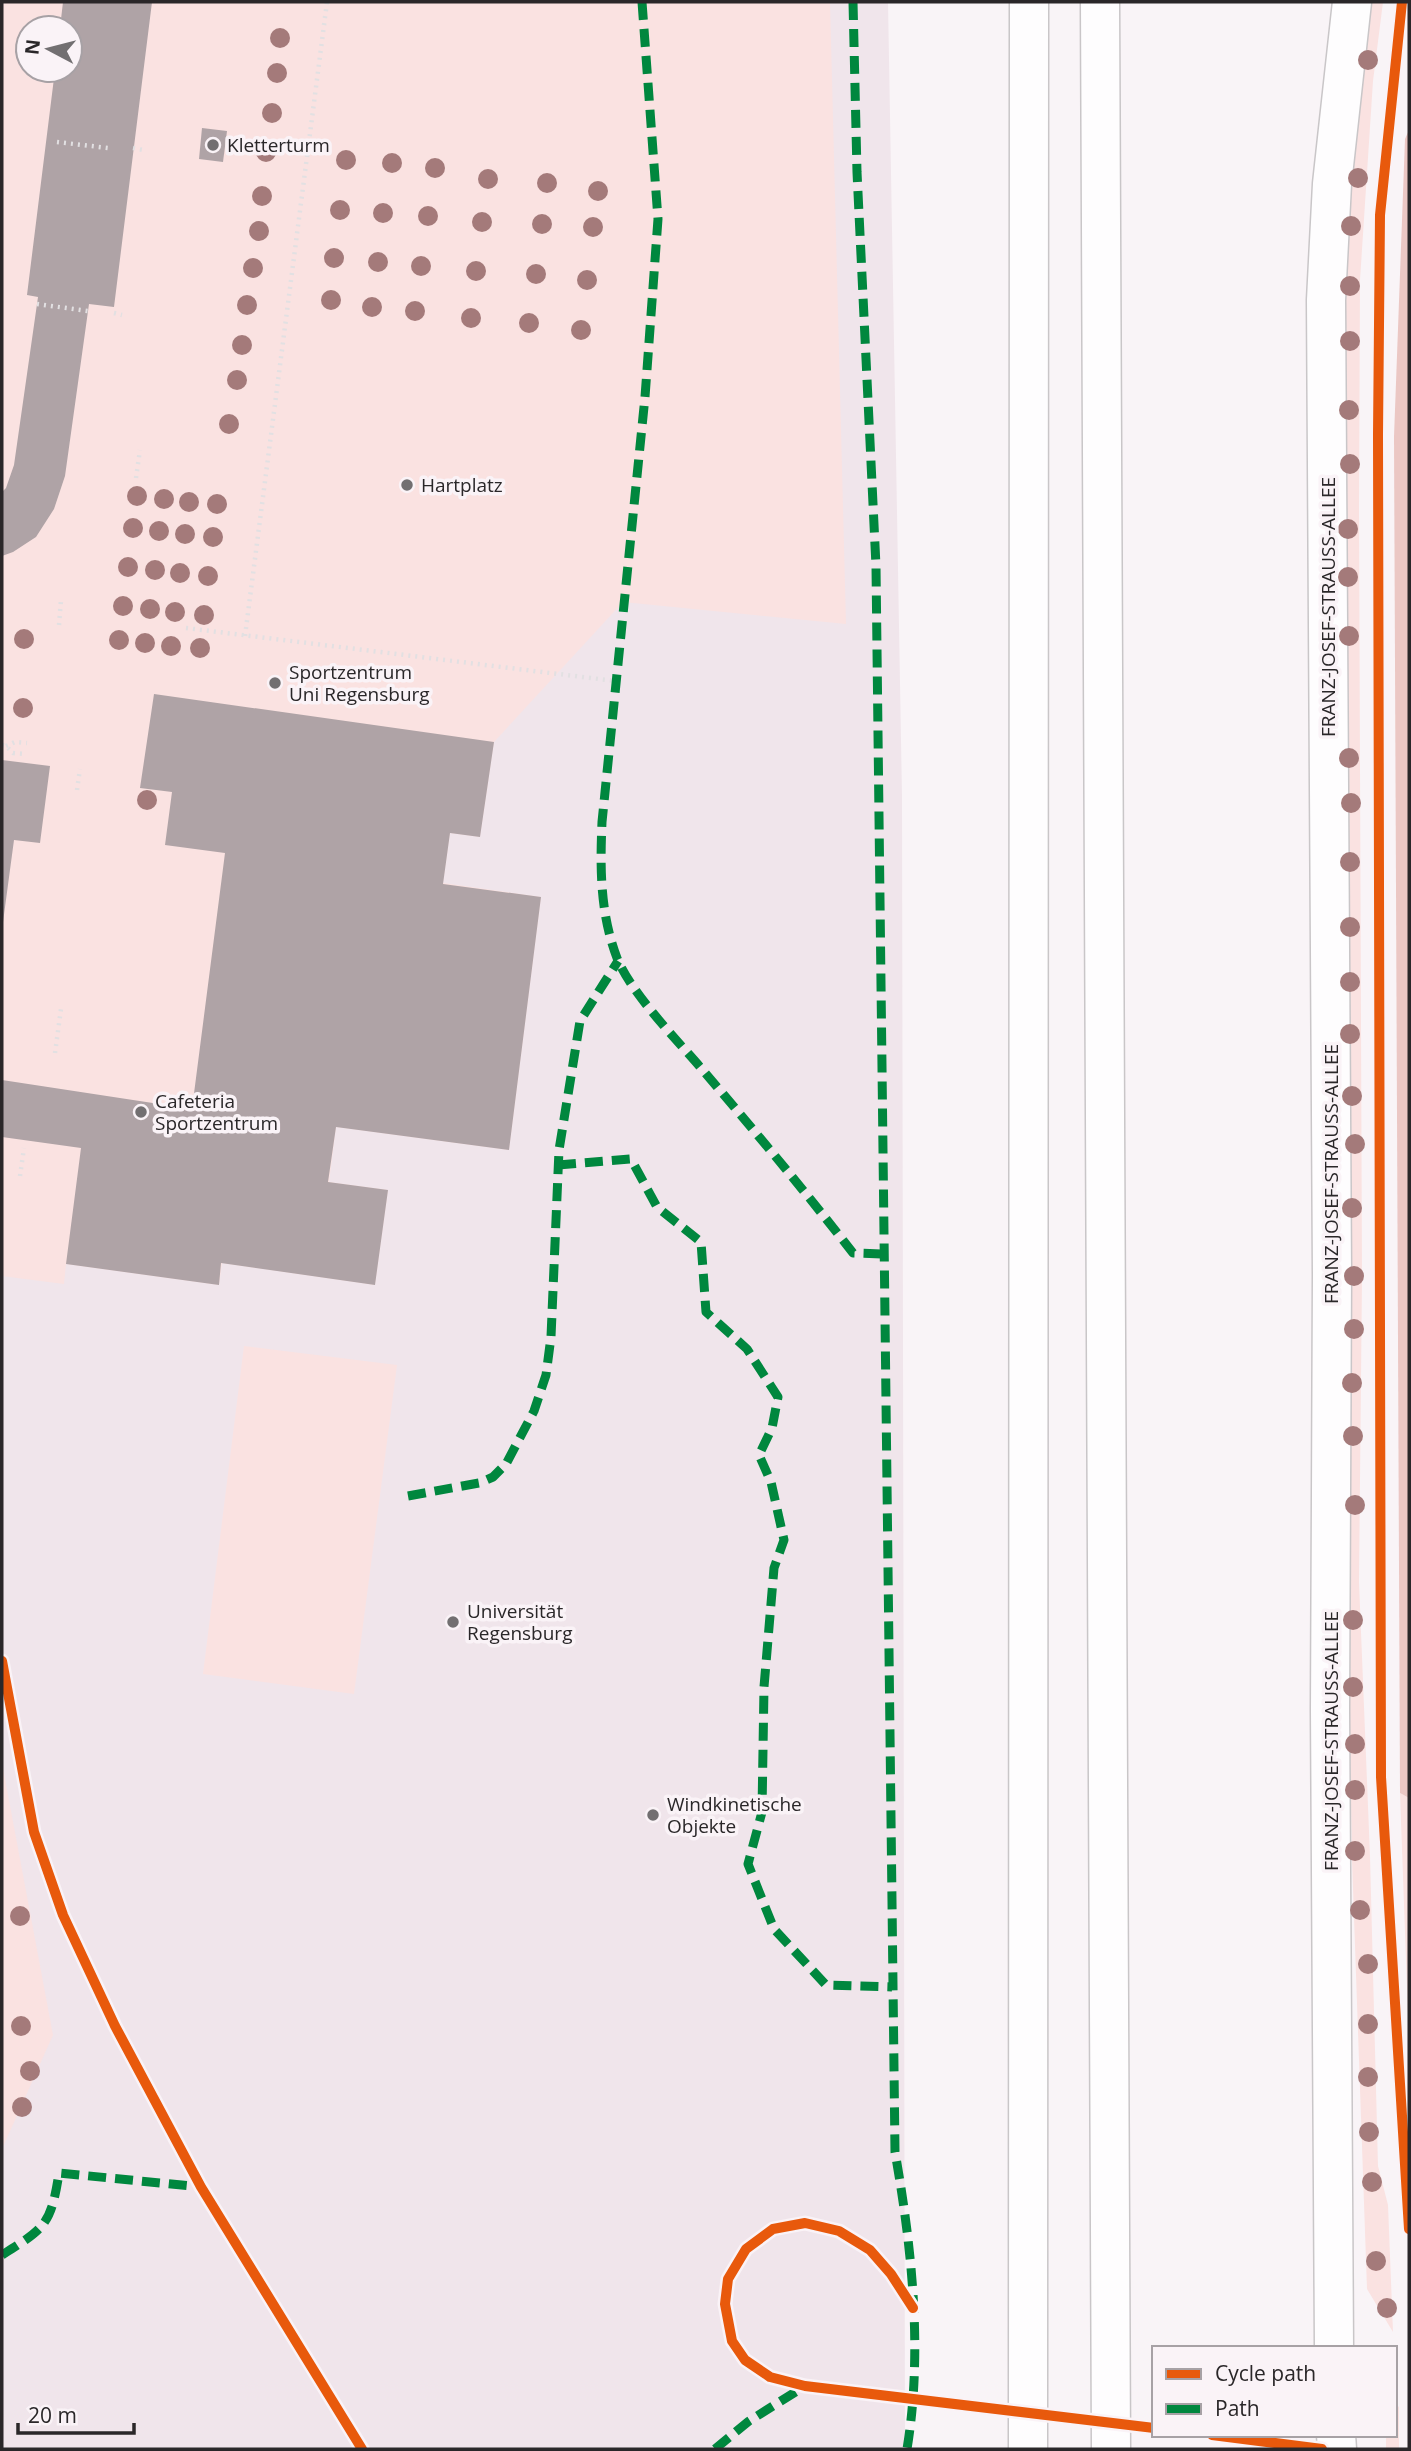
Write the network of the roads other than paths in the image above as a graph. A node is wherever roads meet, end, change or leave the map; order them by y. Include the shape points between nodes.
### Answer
1 (1029, 2) edge
2 (1100, 2) edge
3 (1352, 2) edge
4 (1334, 2346) edge
5 (1028, 2449) edge
6 (1111, 2449) edge

1 - 5 main road
2 - 6 main road
3 - 4 main road, FRANZ-JOSEF-STRAUSS-ALLEE via 1332,184 1326,300

